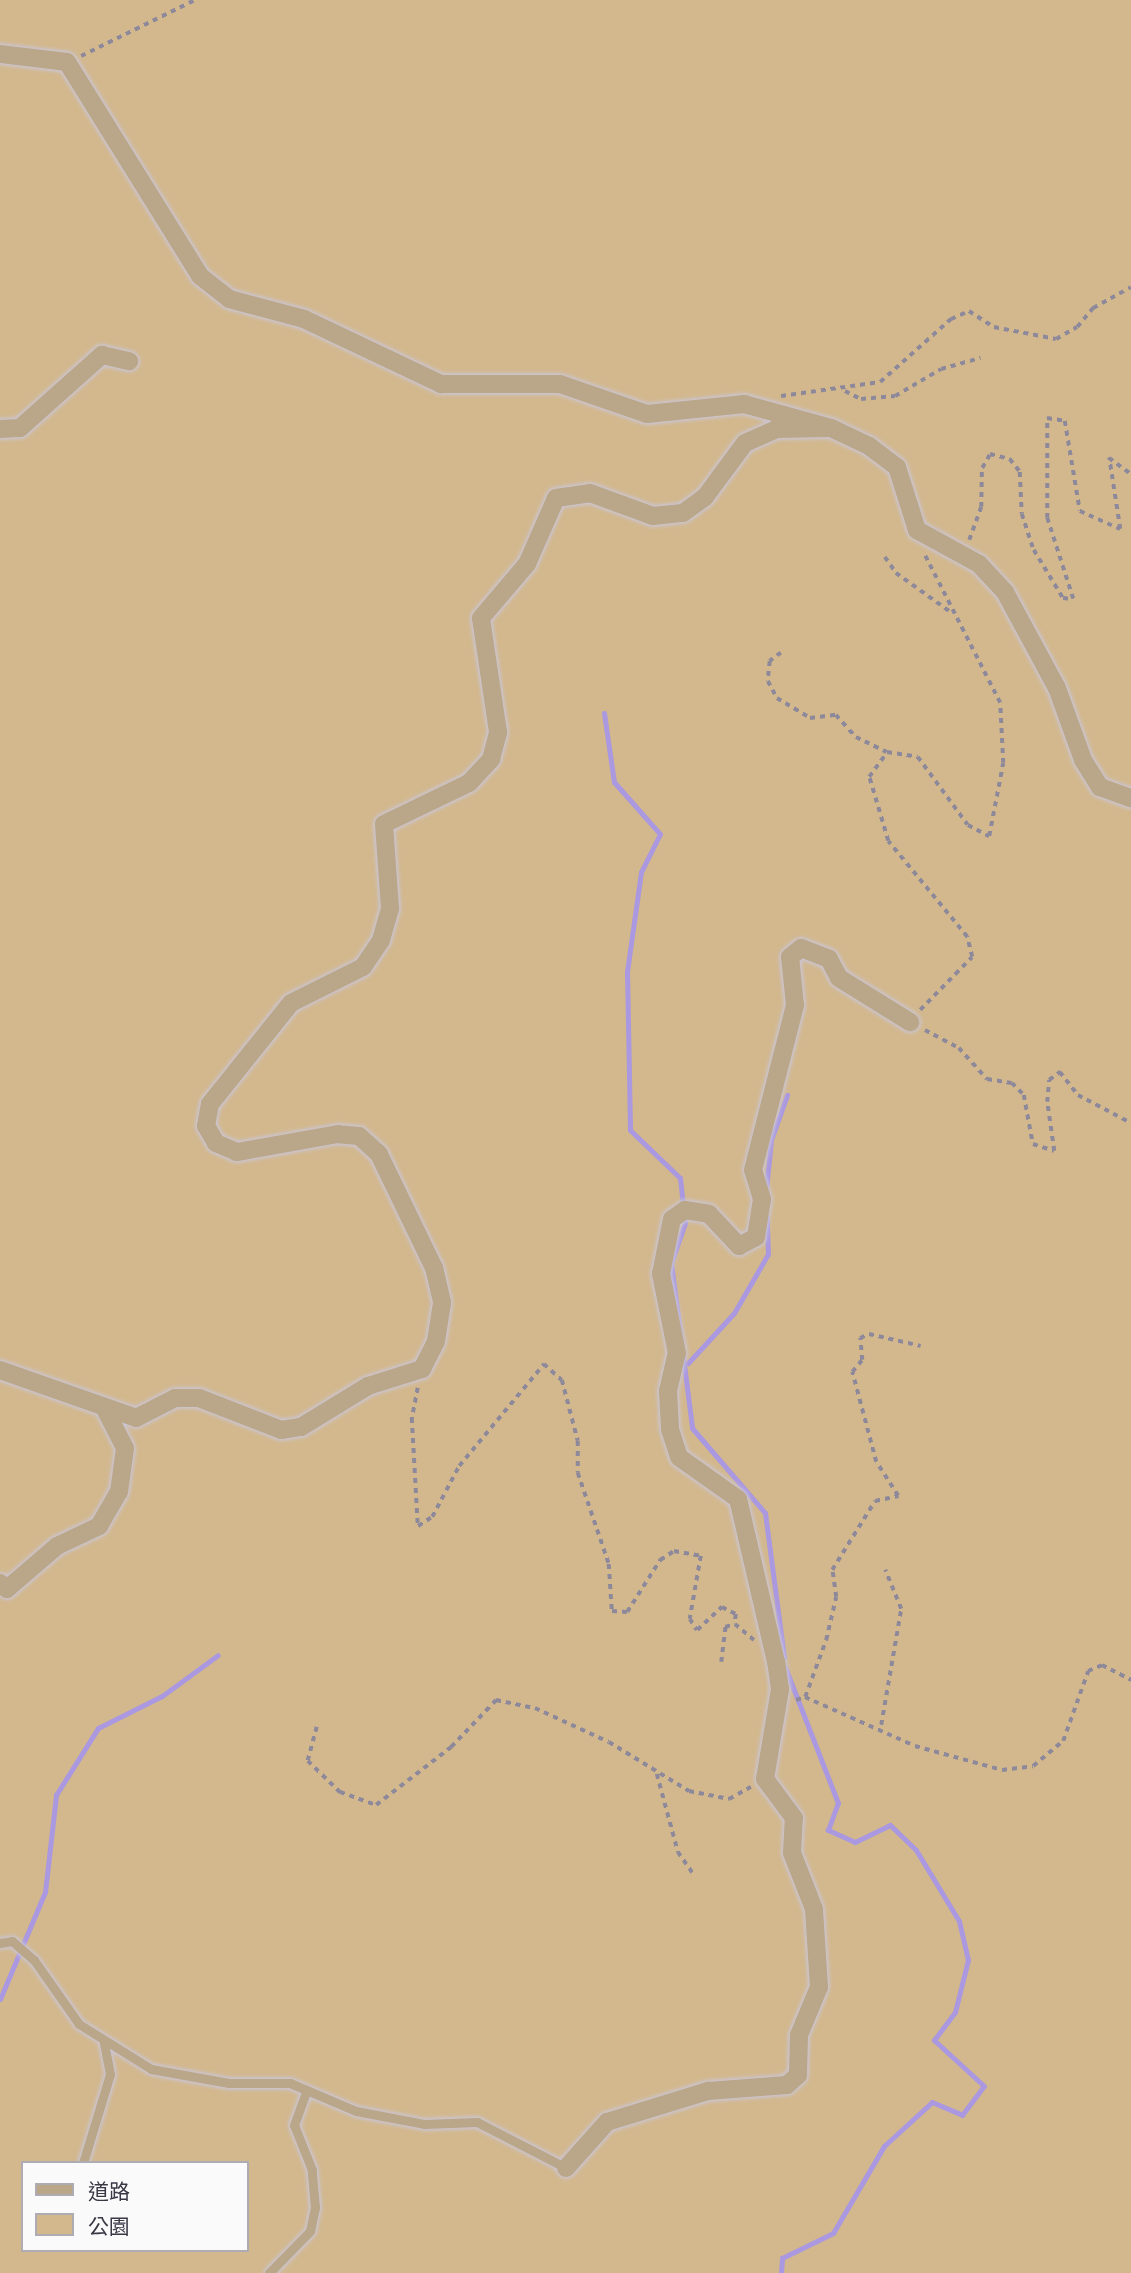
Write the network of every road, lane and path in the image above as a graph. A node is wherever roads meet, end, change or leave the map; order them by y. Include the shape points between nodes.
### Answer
1 (195, 0) edge
2 (0, 54) edge
3 (67, 62) junction
4 (1131, 288) edge
5 (980, 358) dead end
6 (129, 361) dead end
7 (843, 390) junction
8 (744, 404) junction
9 (831, 428) junction
10 (0, 429) edge
11 (1131, 474) edge
12 (917, 530) junction
13 (958, 556) junction
14 (885, 557) dead end
15 (954, 615) junction
16 (781, 653) dead end
17 (887, 752) junction
18 (1131, 798) edge
19 (910, 1021) junction
20 (1131, 1123) edge
21 (921, 1346) dead end
22 (422, 1369) junction
23 (0, 1370) edge
24 (106, 1411) junction
25 (885, 1570) dead end
26 (0, 1583) edge
27 (735, 1624) junction
28 (756, 1643) dead end
29 (721, 1662) dead end
30 (1131, 1680) edge
31 (805, 1697) junction
32 (778, 1706) junction
33 (881, 1726) junction
34 (317, 1727) dead end
35 (657, 1774) junction
36 (765, 1779) junction
37 (695, 1876) dead end
38 (0, 1943) edge
39 (104, 2042) junction
40 (307, 2090) junction
41 (84, 2161) edge
42 (566, 2168) joint
43 (269, 2273) edge

1 - 3 path
2 - 3 street
3 - 8 street via 200,276 229,299 304,319 442,384 560,384 647,414
4 - 7 path via 1093,308 1077,327 1056,339 994,327 969,311 951,319 880,382
5 - 7 path via 941,369 894,396 861,399
6 - 10 street via 102,355 20,428
7 - 8 path via 817,388
8 - 9 street
9 - 12 street via 897,467
9 - 22 street via 776,429 745,443 705,497 683,513 653,516 590,493 556,498 527,564 481,618 498,732 491,759 469,783 384,824 390,908 381,940 363,967 290,1003 210,1104 206,1126 216,1143 237,1152 338,1134 359,1136 379,1154 435,1268 442,1302 436,1341
11 - 13 path via 1109,458 1120,529 1080,511 1065,421 1047,418 1047,518 1073,598 1063,597 1034,550 1021,514 1020,472 1010,459 990,454 986,461 981,508
12 - 13 street
12 - 15 path via 926,564
13 - 18 street via 979,564 1005,592 1100,787
14 - 15 path via 896,573
15 - 17 path via 1000,703 1003,763 989,836 968,825 918,757
16 - 17 path via 770,662 768,681 777,698 810,718 836,715 856,737
17 - 19 path via 869,776 888,841 967,937 972,957
19 - 20 path via 959,1048 987,1079 1012,1083 1024,1095 1033,1144 1054,1151 1046,1102 1049,1080 1060,1072 1078,1095
19 - 32 street via 839,978 829,959 801,948 790,957 796,1004 754,1170 762,1199 756,1237 740,1246 709,1214 685,1210 672,1219 665,1251 661,1275 677,1353 668,1391 670,1429 680,1457 738,1499 762,1579
21 - 31 path via 869,1334 860,1338 862,1360 852,1372 876,1462 898,1496 875,1500 832,1570 836,1597 827,1640
22 - 24 street via 368,1386 301,1427 281,1430 199,1398 175,1398 136,1418
22 - 27 path via 412,1418 418,1526 432,1517 459,1465 499,1425 544,1364 562,1380 578,1441 578,1473 608,1564 612,1611 627,1612 660,1560 674,1551 701,1556 690,1619 697,1630 722,1607 736,1614
23 - 24 street via 85,1397
24 - 26 street via 125,1448 119,1492 99,1526 57,1546 7,1589
25 - 33 path via 901,1609
27 - 28 path
27 - 29 path via 725,1627
30 - 33 path via 1102,1665 1088,1671 1076,1720 1063,1741 1033,1766 1002,1770 915,1746
31 - 32 path
31 - 33 path via 844,1718
32 - 36 street
34 - 35 path via 308,1761 340,1791 376,1805 451,1746 496,1700 535,1708 597,1737
35 - 36 path via 689,1791 729,1799
35 - 37 path via 678,1853
36 - 42 street via 794,1818 792,1853 814,1909 818,1987 799,2035 798,2075 787,2085 708,2091 607,2122
38 - 39 lane via 12,1941 34,1960 79,2024
39 - 40 lane via 151,2069
39 - 41 lane via 110,2074
40 - 42 lane via 383,2116 477,2122
40 - 43 lane via 294,2125 312,2170 315,2207 310,2231

